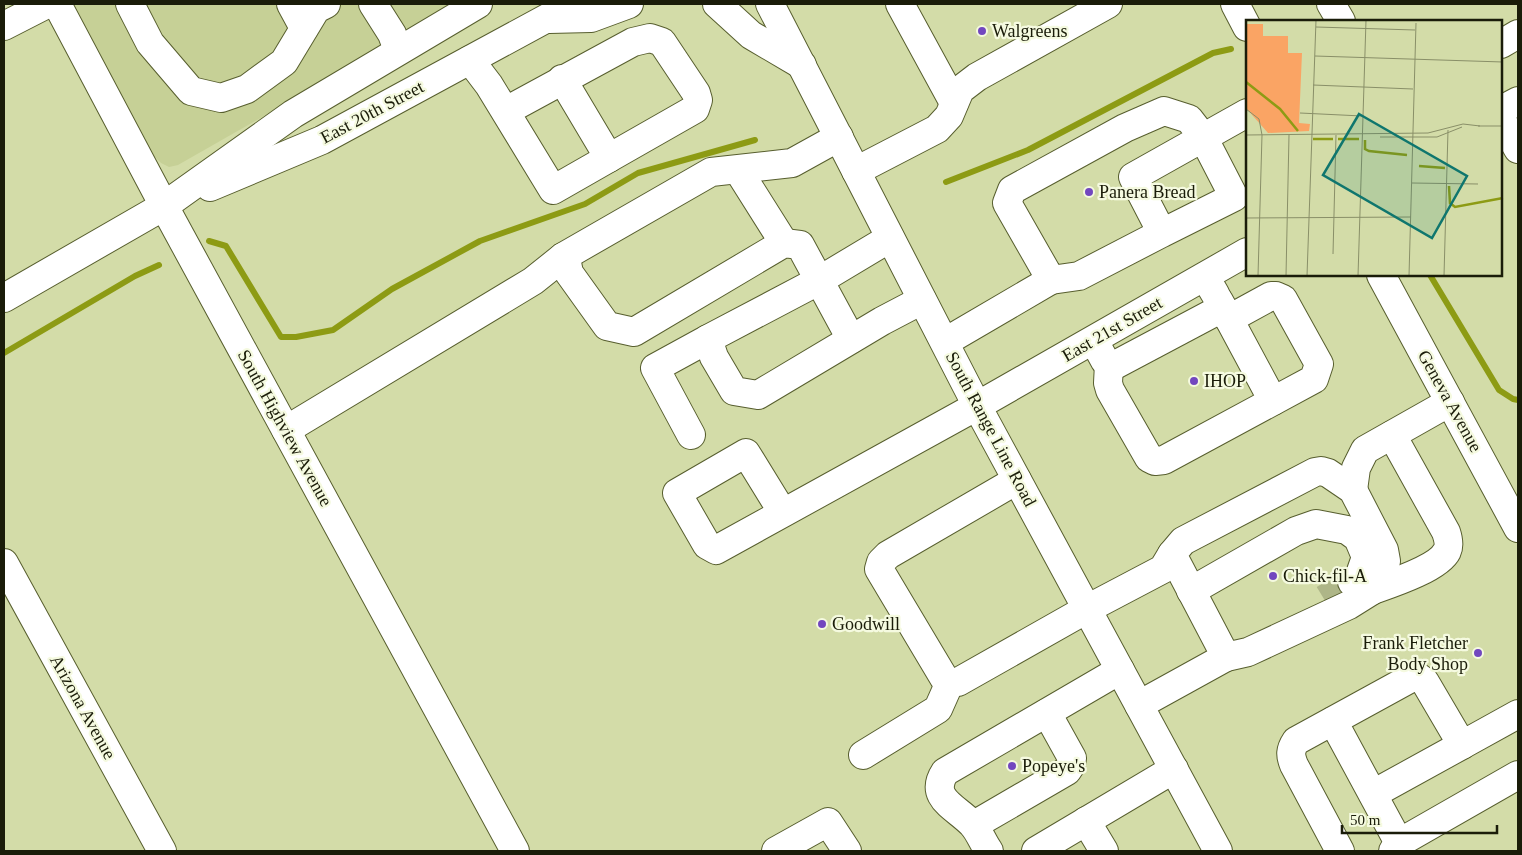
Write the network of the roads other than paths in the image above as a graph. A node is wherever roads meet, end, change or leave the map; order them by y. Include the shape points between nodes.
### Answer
1 (47, 4) edge
2 (57, 4) edge
3 (130, 4) edge
4 (291, 4) edge
5 (326, 4) edge
6 (373, 4) edge
7 (478, 4) edge
8 (574, 4) edge
9 (629, 4) edge
10 (717, 4) edge
11 (770, 4) edge
12 (900, 4) edge
13 (1108, 4) edge
14 (1235, 4) edge
15 (1331, 4) edge
16 (545, 19) junction
17 (1340, 20) edge
18 (1246, 24) edge
19 (4, 26) edge
20 (304, 28) junction
21 (1518, 34) edge
22 (1502, 43) edge
23 (398, 50) junction
24 (470, 60) junction
25 (802, 65) junction
26 (562, 80) junction
27 (1518, 101) edge
28 (954, 103) junction
29 (1502, 109) edge
30 (506, 111) junction
31 (1246, 114) edge
32 (1502, 121) edge
33 (839, 137) junction
34 (1202, 137) junction
35 (1518, 150) edge
36 (608, 158) junction
37 (738, 170) junction
38 (856, 171) junction
39 (164, 206) junction
40 (1162, 233) junction
41 (890, 238) junction
42 (784, 243) junction
43 (1246, 253) edge
44 (565, 260) junction
45 (1205, 276) junction
46 (1382, 276) edge
47 (820, 280) junction
48 (1051, 280) junction
49 (4, 298) edge
50 (922, 300) junction
51 (1224, 310) junction
52 (708, 339) junction
53 (851, 339) junction
54 (1093, 340) junction
55 (945, 342) junction
56 (1109, 364) junction
57 (1272, 402) junction
58 (1450, 402) junction
59 (977, 406) junction
60 (286, 430) junction
61 (1392, 434) junction
62 (691, 435) dead end
63 (1017, 480) junction
64 (1353, 490) junction
65 (783, 513) dead end
66 (1518, 528) edge
67 (1172, 554) junction
68 (4, 563) edge
69 (1362, 586) junction
70 (1191, 591) junction
71 (1324, 599) tunnel mouth
72 (1087, 609) junction
73 (1237, 654) junction
74 (1120, 670) junction
75 (950, 682) junction
76 (1139, 705) junction
77 (1047, 713) junction
78 (1518, 714) edge
79 (1333, 721) junction
80 (1462, 745) junction
81 (863, 755) dead end
82 (1174, 769) junction
83 (1518, 775) edge
84 (1373, 794) junction
85 (1086, 821) junction
86 (974, 826) junction
87 (1396, 847) edge
88 (162, 851) edge
89 (515, 851) edge
90 (776, 851) edge
91 (847, 851) edge
92 (988, 851) edge
93 (1036, 851) edge
94 (1104, 851) edge
95 (1218, 851) edge
96 (1340, 851) edge

1 - 19 main road
2 - 39 main road, South Highview Avenue
3 - 20 main road via 150,43 191,92 221,98 247,89 284,62
4 - 20 main road
5 - 20 main road via 316,9
6 - 23 main road
7 - 23 main road, East 20th Street
8 - 16 main road, East 20th Street
9 - 16 main road via 591,18
10 - 25 main road via 751,35
11 - 25 main road, South Range Line Road
12 - 28 main road
13 - 28 main road via 977,77 960,90
14 - 18 main road
15 - 17 main road
16 - 24 main road, East 20th Street
21 - 22 main road
23 - 39 main road, East 20th Street via 293,114
24 - 30 main road
24 - 39 main road, East 20th Street via 322,140
25 - 33 main road, South Range Line Road
26 - 30 main road
26 - 36 main road
26 - 36 main road via 633,42 650,38 662,42 696,93 695,109
27 - 29 main road
28 - 38 main road via 949,116 937,129
30 - 36 main road via 554,190
31 - 34 main road
32 - 35 main road
33 - 37 main road via 792,163
33 - 38 main road, South Range Line Road
34 - 40 main road via 1132,177
34 - 40 main road via 1234,197
34 - 48 main road via 1189,119 1164,111 1125,128 1012,190 1007,203
37 - 42 main road
37 - 44 main road via 711,172
38 - 41 main road, South Range Line Road
39 - 49 main road, East 20th Street
39 - 60 main road, South Highview Avenue
40 - 48 main road via 1079,276
41 - 47 main road
41 - 50 main road, South Range Line Road
42 - 44 main road via 634,332 607,326 569,273
42 - 47 main road via 800,245
43 - 45 main road, East 21st Street
44 - 60 main road
45 - 51 main road
45 - 54 main road, East 21st Street
46 - 58 main road, Geneva Avenue
47 - 52 main road
47 - 53 main road
48 - 55 main road
50 - 53 main road
50 - 55 main road, South Range Line Road
51 - 56 main road via 1218,308 1114,365
51 - 57 main road
51 - 57 main road via 1271,296 1283,299 1319,364 1314,379
52 - 53 main road via 714,357 734,391 758,394
52 - 62 main road via 654,368
54 - 56 main road
54 - 59 main road, East 21st Street
55 - 59 main road, South Range Line Road
56 - 57 main road via 1110,390 1149,458 1155,461 1164,460
58 - 61 main road
58 - 66 main road, Geneva Avenue
59 - 63 main road, South Range Line Road
59 - 65 main road, East 21st Street
60 - 89 main road, South Highview Avenue
61 - 64 main road via 1365,450 1356,468
61 - 69 main road via 1449,542 1442,559 1404,580
63 - 72 main road, South Range Line Road
63 - 75 main road via 881,562 879,569 944,678
64 - 67 main road via 1328,473 1315,472 1183,542
64 - 69 main road via 1384,550 1386,561 1379,583
67 - 70 main road
67 - 72 main road via 1163,569
68 - 88 main road, Arizona Avenue
69 - 70 main road via 1359,577 1366,557 1358,538 1347,530 1316,524 1296,530
69 - 73 main road via 1349,605
70 - 73 main road
71 - 73 main road via 1266,631
72 - 74 main road, South Range Line Road
72 - 75 main road via 958,682
73 - 76 main road
74 - 76 main road, South Range Line Road
74 - 77 main road
75 - 81 main road via 938,709
76 - 82 main road, South Range Line Road
77 - 86 main road via 1072,758 1071,765 1067,771
77 - 86 main road via 945,772 939,781 942,797
78 - 80 main road
79 - 80 main road via 1418,677 1426,682
79 - 84 main road
79 - 96 main road via 1296,742 1290,756
80 - 84 main road
82 - 85 main road
82 - 95 main road, South Range Line Road
83 - 87 main road
84 - 87 main road
85 - 93 main road
85 - 94 main road
86 - 92 main road
90 - 91 main road via 828,822

